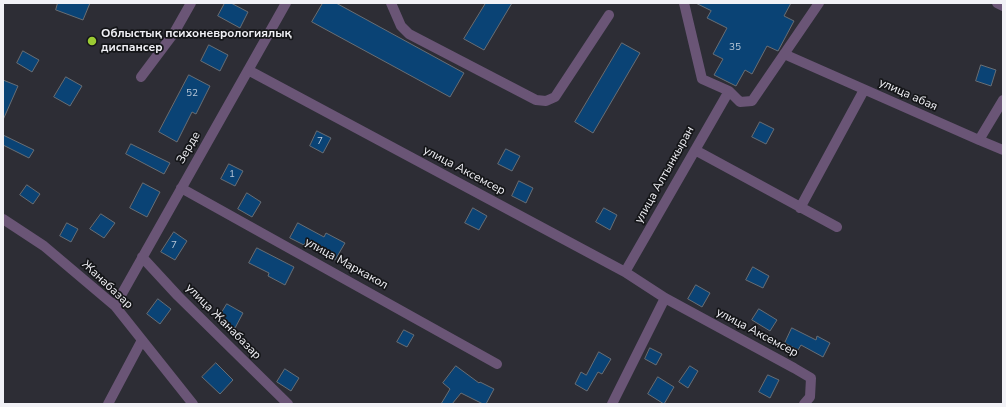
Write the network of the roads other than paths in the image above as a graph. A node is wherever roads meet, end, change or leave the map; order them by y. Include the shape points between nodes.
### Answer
1 (191, 3) edge
2 (286, 3) edge
3 (391, 3) edge
4 (684, 3) edge
5 (819, 3) edge
6 (997, 3) edge
7 (1003, 6) edge
8 (609, 15) dead end
9 (784, 54) junction
10 (248, 70) junction
11 (141, 77) dead end
12 (864, 90) junction
13 (729, 91) junction
14 (1003, 100) edge
15 (979, 140) junction
16 (695, 150) junction
17 (1003, 150) edge
18 (181, 188) junction
19 (800, 208) junction
20 (3, 219) edge
21 (837, 227) dead end
22 (142, 257) junction
23 (625, 272) junction
24 (665, 298) junction
25 (114, 306) junction
26 (142, 340) junction
27 (497, 364) dead end
28 (108, 404) edge
29 (193, 404) edge
30 (288, 404) edge
31 (612, 404) edge
32 (804, 404) edge

1 - 11 street via 174,33
2 - 10 street, Зерде
3 - 8 street via 401,26 409,34 536,100 546,101 555,97
4 - 13 street via 702,79
5 - 9 street
6 - 7 street
9 - 12 street, улица абая
9 - 13 street via 752,100 740,102
10 - 18 street, Зерде
10 - 23 street, улица Аксемсер
12 - 15 street, улица абая
12 - 19 street
13 - 16 street, улица Алтынкыран
14 - 15 street
15 - 17 street
16 - 19 street
16 - 23 street, улица Алтынкыран
18 - 22 street, Зерде
18 - 27 street, улица Маркакол
19 - 21 street
20 - 25 street, Жанабазар via 44,246
22 - 25 street, Зерде
22 - 30 street, улица Жанабазар
23 - 24 street, улица Аксемсер
24 - 31 street
24 - 32 street, улица Аксемсер via 811,378 810,397
25 - 26 street, Жанабазар
26 - 28 street
26 - 29 street, Жанабазар

